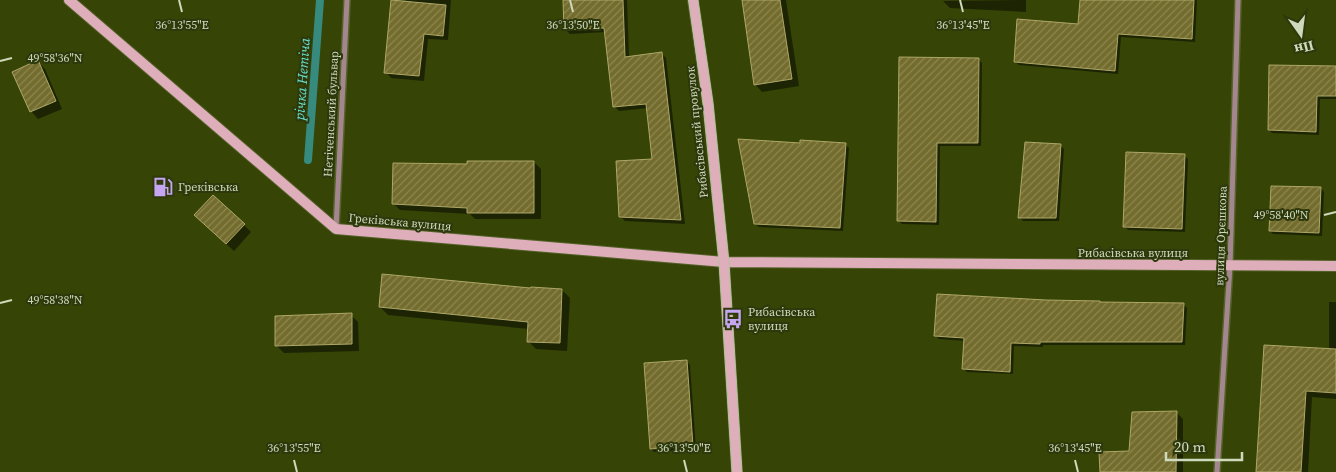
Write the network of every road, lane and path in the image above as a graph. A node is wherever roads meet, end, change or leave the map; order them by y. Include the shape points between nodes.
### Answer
1 (69, 0) edge
2 (347, 0) edge
3 (694, 0) edge
4 (1238, 0) edge
5 (336, 229) junction
6 (724, 262) junction
7 (750, 263) joint
8 (1230, 266) junction
9 (1336, 266) edge
10 (737, 472) edge
11 (1217, 472) edge

1 - 5 street, Греківська вулиця
2 - 5 street, Нетіченський бульвар
3 - 6 street, Рибасівський провулок
4 - 8 street, вулиця Орєшкова
5 - 6 street, Греківська вулиця
6 - 7 street, Греківська вулиця
6 - 10 street
7 - 8 street, Рибасівська вулиця
8 - 9 street, Рибасівська вулиця
8 - 11 street, вулиця Орєшкова

